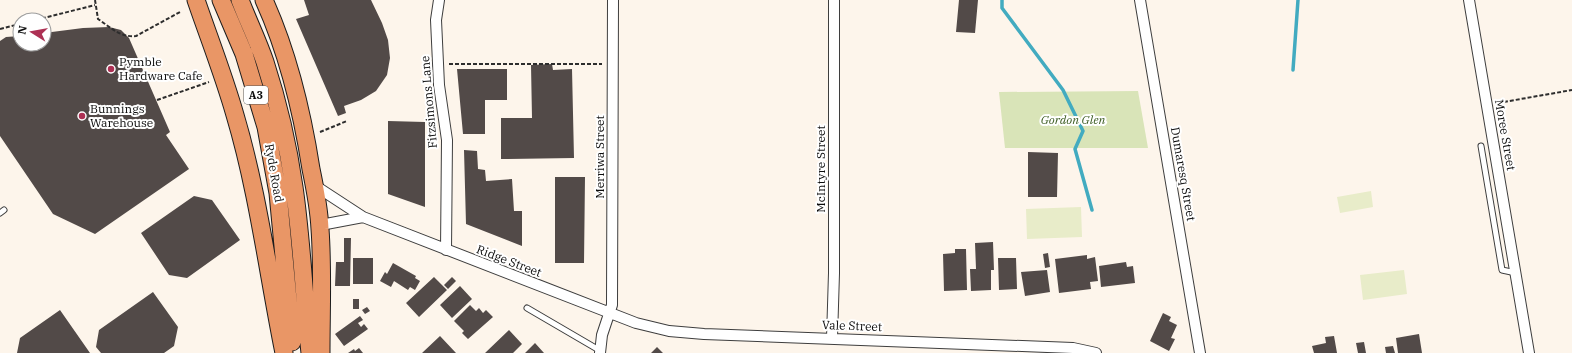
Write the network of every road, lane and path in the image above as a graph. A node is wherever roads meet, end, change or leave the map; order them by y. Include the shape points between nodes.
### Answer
1 (95, 0) edge
2 (196, 0) edge
3 (202, 0) edge
4 (222, 0) edge
5 (240, 0) edge
6 (439, 0) edge
7 (613, 0) edge
8 (834, 0) edge
9 (1140, 0) edge
10 (1469, 0) edge
11 (264, 1) edge
12 (95, 5) junction
13 (181, 6) edge
14 (52, 16) edge
15 (202, 18) junction
16 (12, 26) edge
17 (0, 29) edge
18 (438, 64) junction
19 (613, 64) junction
20 (209, 82) dead end
21 (1572, 90) edge
22 (157, 100) dead end
23 (1487, 105) junction
24 (347, 122) dead end
25 (316, 134) dead end
26 (1481, 146) dead end
27 (314, 185) junction
28 (363, 217) junction
29 (320, 228) junction
30 (446, 250) junction
31 (1516, 273) junction
32 (527, 308) dead end
33 (609, 313) junction
34 (832, 338) junction
35 (957, 343) junction
36 (600, 352) edge
37 (284, 353) edge
38 (292, 353) edge
39 (310, 353) edge
40 (321, 353) edge
41 (966, 353) edge
42 (1096, 353) edge
43 (1200, 353) edge
44 (1529, 353) edge

1 - 12 path
2 - 15 highway
3 - 15 highway
4 - 38 highway, Ryde Road / A3 via 244,54 266,127 278,193
5 - 39 highway, Ryde Road / A3 via 265,62 285,138 294,185
6 - 18 street, Fitzsimons Lane via 436,20
7 - 19 street, Merriwa Street
8 - 34 street, McIntyre Street
9 - 43 street, Dumaresq Street
10 - 23 street, Moree Street
11 - 27 highway via 295,89
12 - 13 path via 98,19 119,34 131,37
12 - 14 path
13 - 15 highway
15 - 37 highway via 243,144
16 - 17 path
18 - 19 path
18 - 30 street, Fitzsimons Lane via 447,140
19 - 33 street, Merriwa Street via 612,305
20 - 22 path
21 - 23 path
23 - 31 street, Moree Street
24 - 25 path
26 - 31 lane via 1502,270
27 - 28 street, Ridge Street
27 - 29 highway
28 - 29 street via 326,224
28 - 30 street, Ridge Street
29 - 40 highway
30 - 33 street, Ridge Street
31 - 44 street, Moree Street
32 - 36 lane
33 - 34 street, Vale Street via 669,331
33 - 36 street
34 - 35 street, Vale Street
35 - 41 street
35 - 42 street, Vale Street via 1073,348

